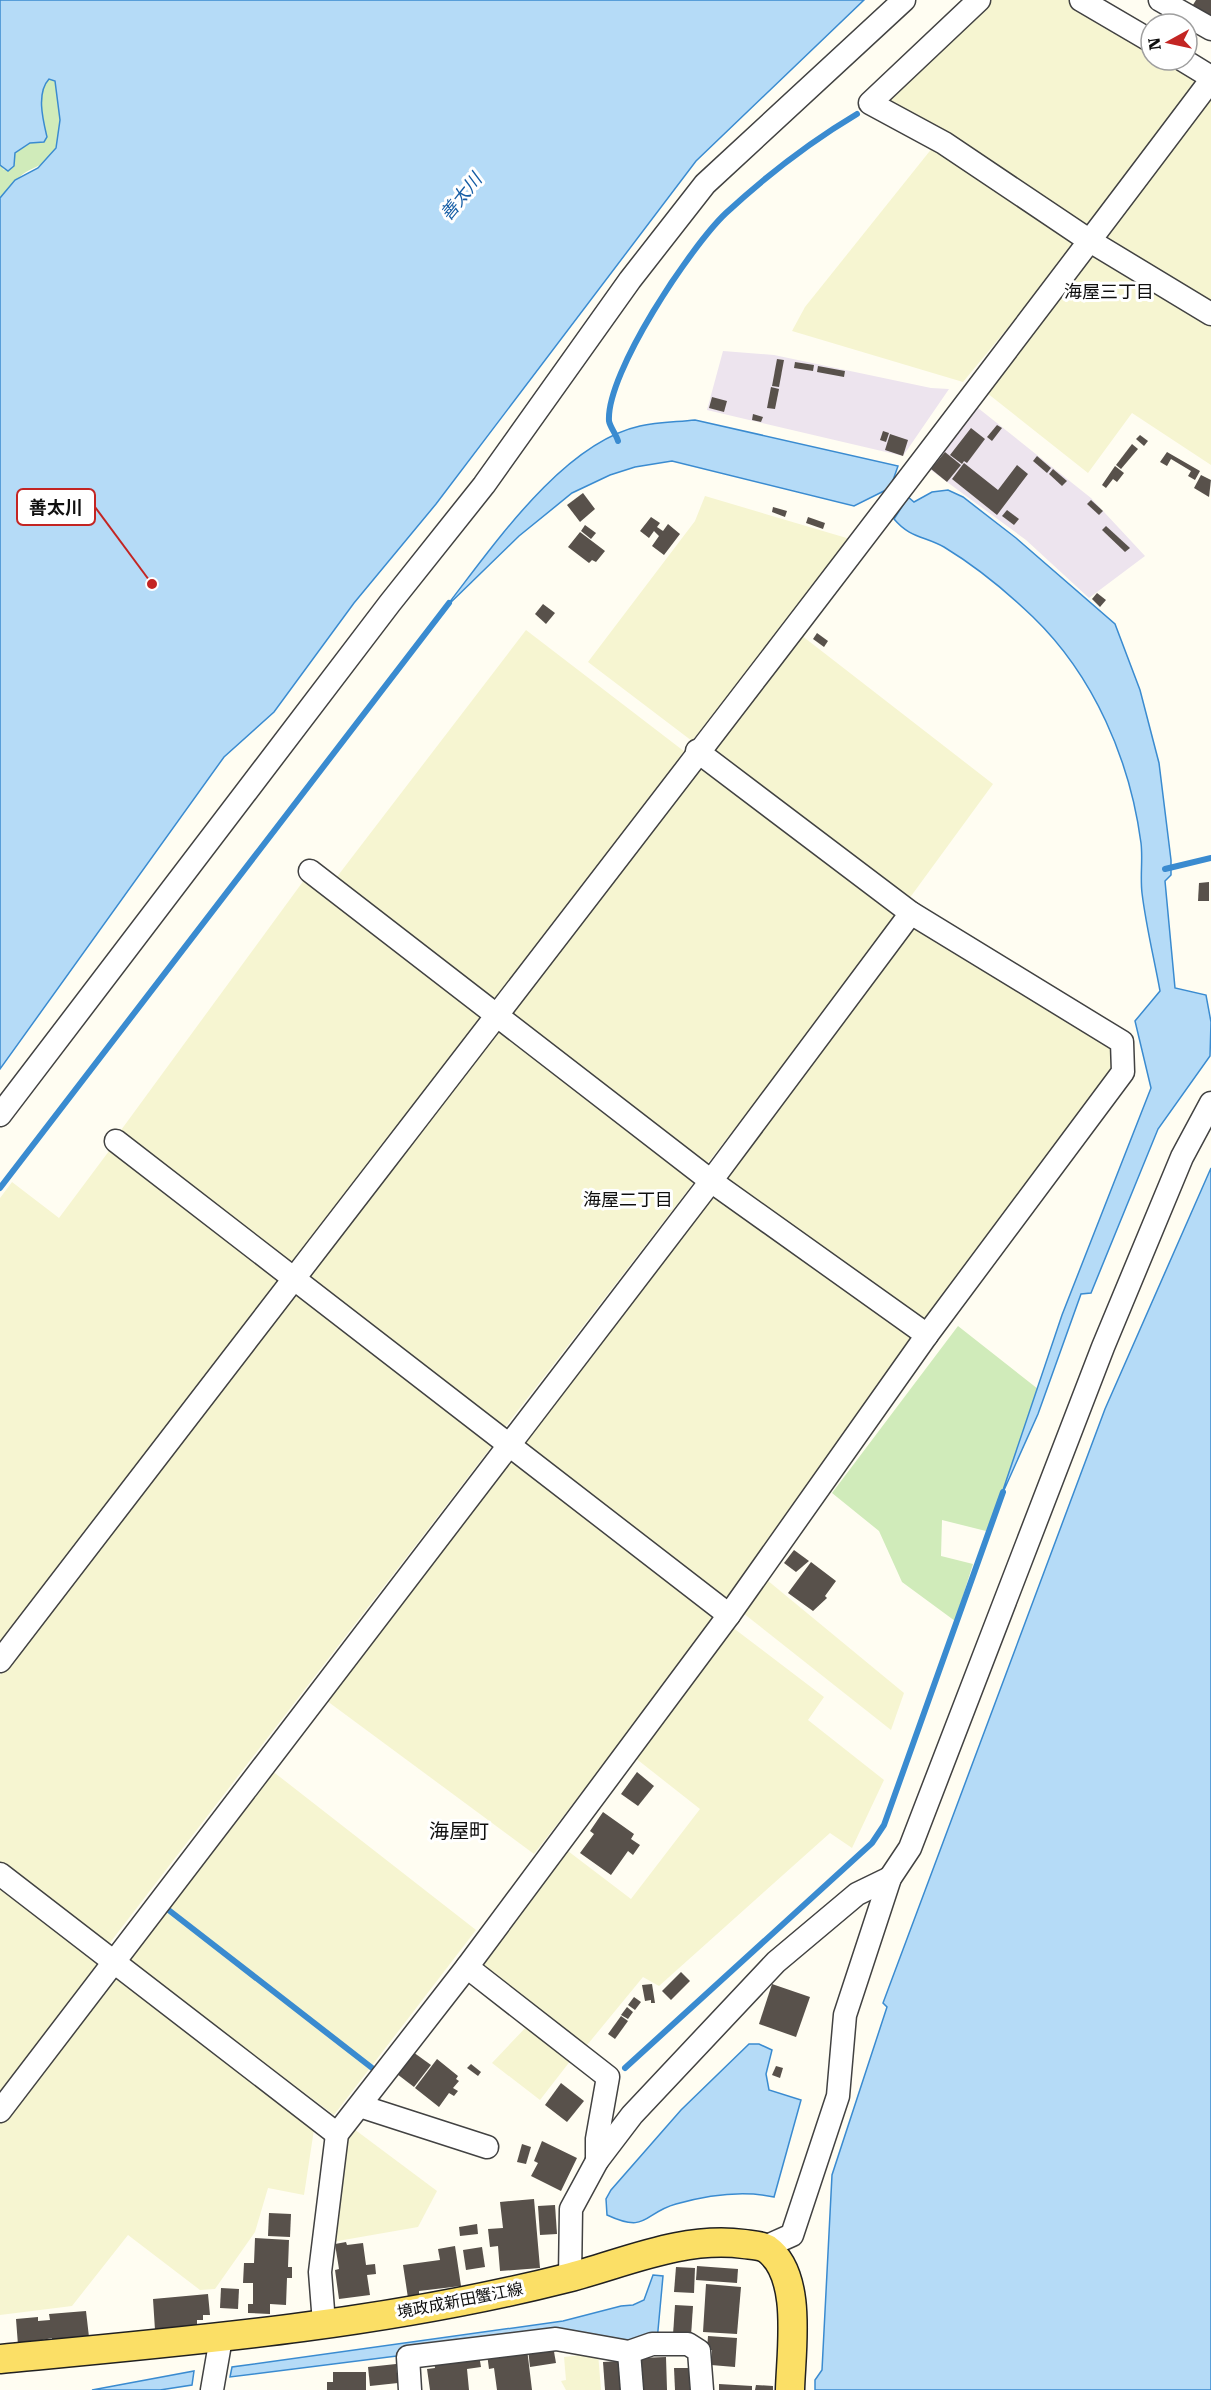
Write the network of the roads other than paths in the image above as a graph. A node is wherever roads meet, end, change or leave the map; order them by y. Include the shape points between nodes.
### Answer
1 (904, 0) edge
2 (979, 0) edge
3 (1081, 0) edge
4 (1160, 0) edge
5 (1211, 29) edge
6 (1139, 34) edge
7 (1211, 78) edge
8 (1090, 241) junction
9 (1211, 314) edge
10 (697, 751) junction
11 (310, 871) dead end
12 (911, 913) junction
13 (496, 1016) junction
14 (1211, 1103) edge
15 (0, 1115) edge
16 (116, 1141) dead end
17 (711, 1181) junction
18 (293, 1278) junction
19 (927, 1335) junction
20 (510, 1445) junction
21 (729, 1615) junction
22 (0, 1662) edge
23 (0, 1874) edge
24 (890, 1878) junction
25 (115, 1961) junction
26 (467, 1967) junction
27 (360, 2106) junction
28 (0, 2111) edge
29 (337, 2134) junction
30 (487, 2147) dead end
31 (597, 2161) junction
32 (765, 2247) junction
33 (570, 2277) junction
34 (324, 2323) junction
35 (221, 2338) junction
36 (629, 2352) junction
37 (0, 2360) edge
38 (212, 2390) edge
39 (410, 2390) edge
40 (632, 2390) edge
41 (702, 2390) edge
42 (790, 2390) edge

1 - 15 street via 705,184 630,280 484,485
2 - 8 street via 870,103 944,143
3 - 6 street
4 - 5 street
7 - 8 street
8 - 9 street
8 - 10 street via 875,525
10 - 12 street
10 - 13 street
11 - 13 street
12 - 17 street
12 - 19 street via 1122,1042 1123,1062 1123,1072
13 - 17 street
13 - 18 street
14 - 24 street via 1182,1157 1103,1347 910,1848
16 - 18 street
17 - 19 street
17 - 20 street
18 - 20 street
18 - 22 street
19 - 21 street
20 - 21 street
20 - 25 street
21 - 26 street
23 - 25 street
24 - 31 street via 857,1894 776,1962 632,2115
24 - 32 street via 845,2015 838,2096 792,2235
25 - 28 street
25 - 29 street
26 - 27 street
26 - 31 street via 608,2077
27 - 29 street
27 - 30 street
29 - 34 street via 320,2272
31 - 33 street via 571,2210
32 - 33 main road, 境政成新田蟹江線 via 729,2242 673,2247
32 - 42 main road via 780,2261 790,2287
33 - 34 main road, 境政成新田蟹江線 via 483,2298
34 - 35 main road, 境政成新田蟹江線
35 - 37 main road, 境政成新田蟹江線
35 - 38 street
36 - 39 street via 556,2338 408,2357
36 - 40 street
36 - 41 street via 652,2344 688,2344 699,2351

